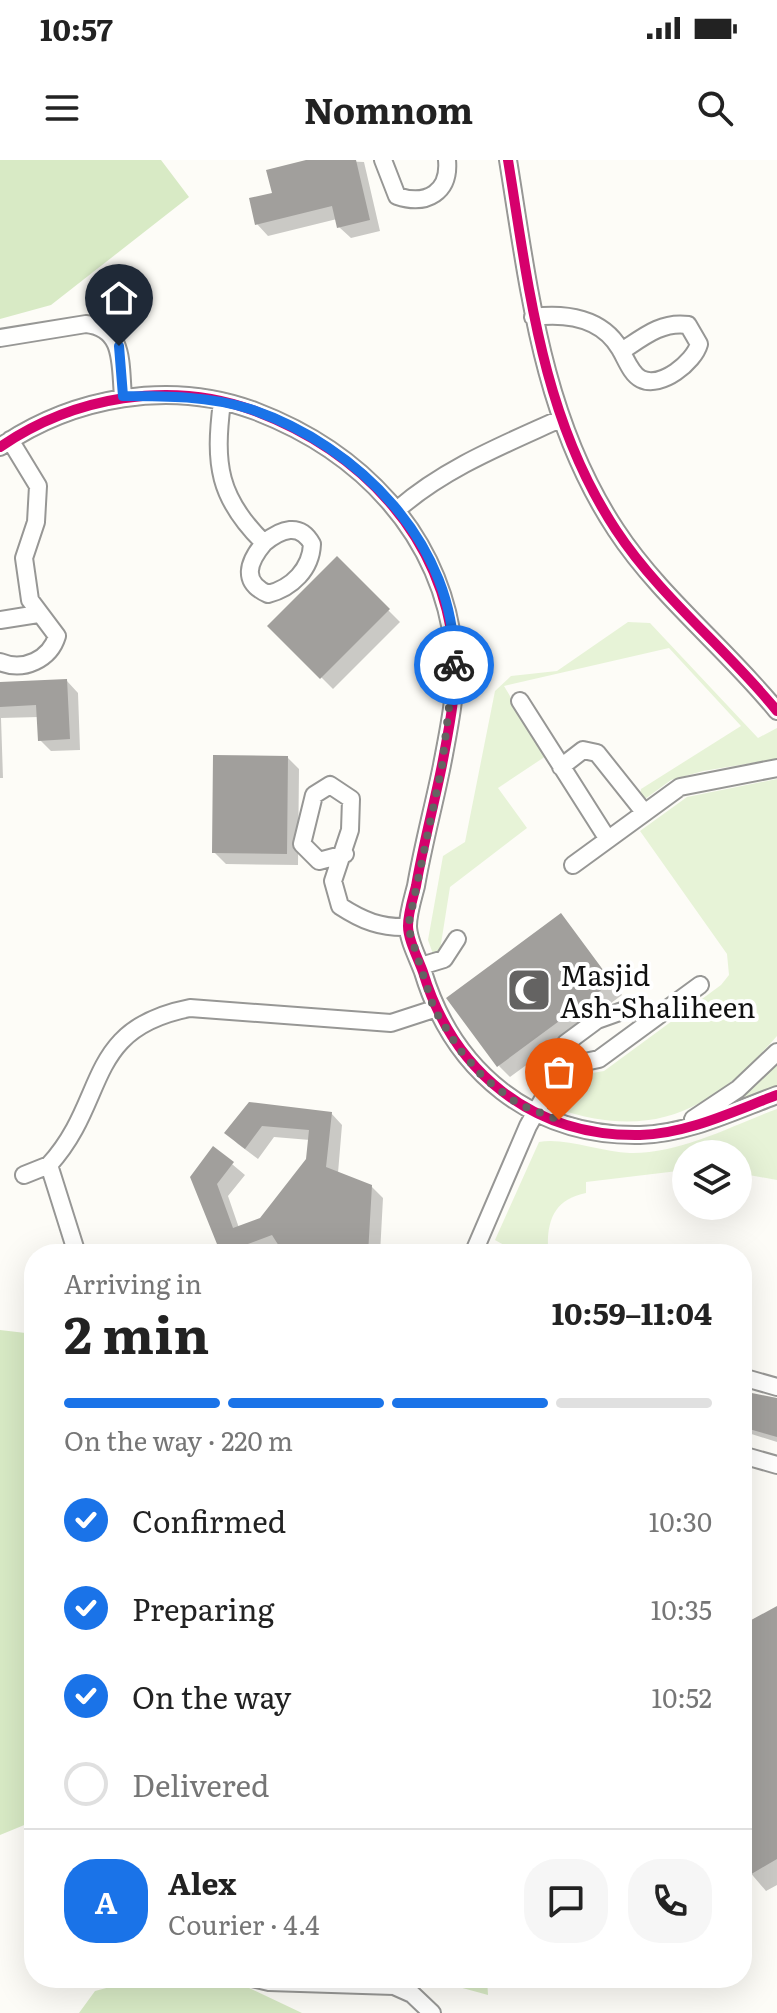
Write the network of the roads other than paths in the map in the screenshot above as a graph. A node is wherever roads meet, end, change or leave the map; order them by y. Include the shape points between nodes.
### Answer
1 (383, 160) edge
2 (447, 160) edge
3 (508, 160) edge
4 (533, 317) junction
5 (0, 338) edge
6 (622, 351) junction
7 (123, 396) junction
8 (222, 402) junction
9 (560, 419) junction
10 (5, 443) edge
11 (398, 509) junction
12 (264, 543) dead end
13 (38, 614) junction
14 (0, 620) edge
15 (0, 662) edge
16 (520, 701) dead end
17 (777, 711) edge
18 (561, 767) junction
19 (777, 768) edge
20 (644, 812) junction
21 (607, 838) junction
22 (345, 854) junction
23 (573, 865) dead end
24 (408, 927) junction
25 (457, 939) dead end
26 (421, 966) junction
27 (700, 985) dead end
28 (434, 1009) junction
29 (659, 1015) junction
30 (777, 1052) edge
31 (561, 1067) junction
32 (777, 1095) edge
33 (536, 1113) junction
34 (671, 1130) junction
35 (49, 1165) junction
36 (24, 1175) dead end
37 (74, 1244) edge
38 (481, 1244) edge
39 (752, 1380) edge
40 (777, 1387) edge
41 (752, 1458) edge
42 (777, 1465) edge
43 (398, 1988) edge
44 (432, 2013) edge

1 - 2 street via 397,196 409,200 441,189 449,177
3 - 4 street
4 - 6 street via 574,317 607,333
4 - 9 street
5 - 7 street via 100,325 113,333 119,346
6 - 6 street via 636,375 658,380 689,363 699,344 688,325 674,323
7 - 8 street
7 - 10 street via 69,410
8 - 11 street via 299,429 333,449
8 - 12 street via 220,477 246,525
9 - 11 street via 477,456
9 - 17 street via 616,530
10 - 13 street via 38,486 36,522 24,558 30,600
11 - 24 street via 435,574 455,651 447,736
13 - 14 street
13 - 15 street via 57,636 54,647 33,663
16 - 18 street
18 - 20 street via 583,750 597,753
18 - 21 street
19 - 20 street via 680,787
20 - 21 street
21 - 23 street
22 - 22 street via 351,799 330,785 314,795 302,844 319,861
22 - 24 street via 333,881 340,906 386,928
24 - 26 street
25 - 26 street via 444,959
26 - 28 street
27 - 29 street
28 - 33 street via 484,1078
28 - 35 street via 391,1023 190,1008 163,1013 134,1028 112,1050 80,1122
29 - 31 street via 599,1059
29 - 31 street via 625,1010 597,1020 566,1043
30 - 34 street via 738,1089
31 - 33 street
32 - 34 street
33 - 34 street via 604,1134
33 - 38 street
35 - 36 street
35 - 37 street
39 - 40 street
41 - 42 street
43 - 44 street

